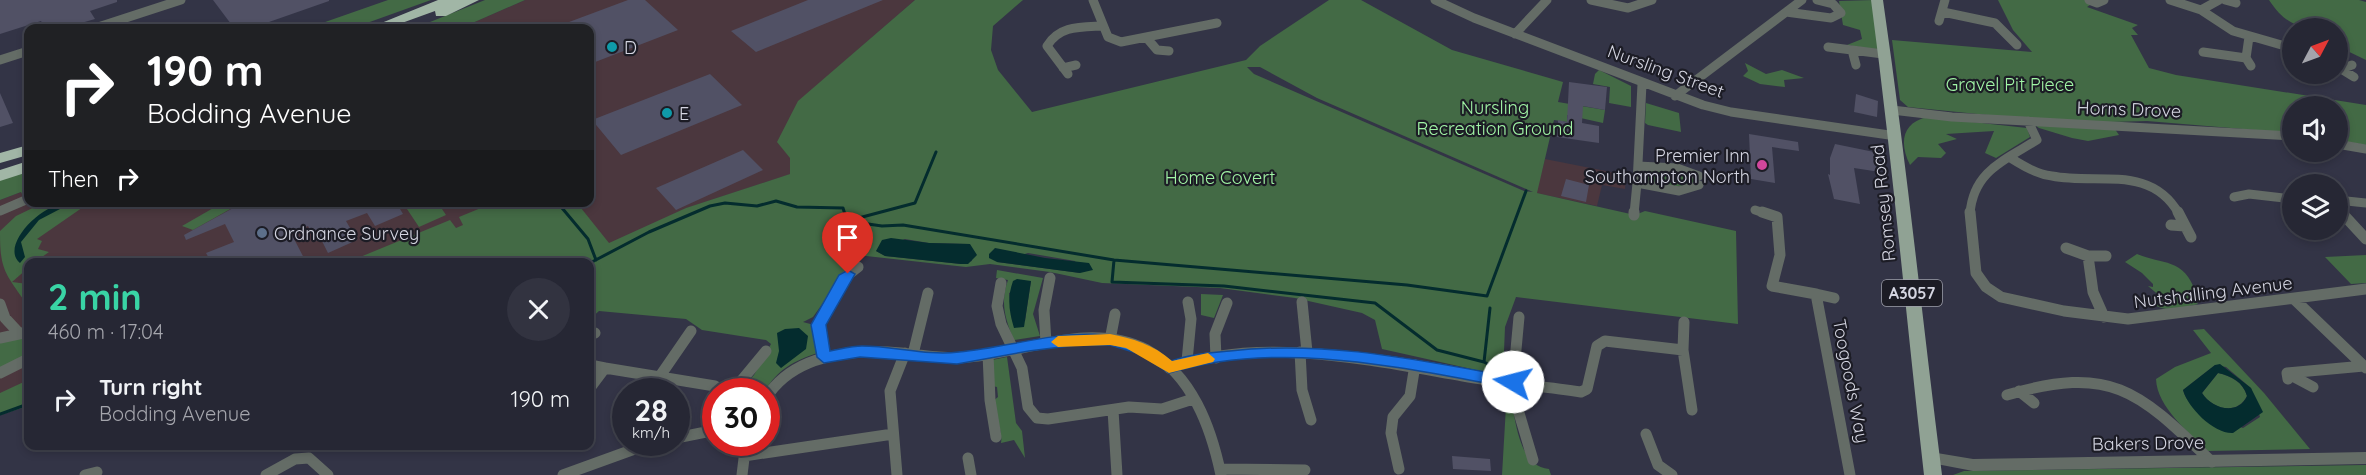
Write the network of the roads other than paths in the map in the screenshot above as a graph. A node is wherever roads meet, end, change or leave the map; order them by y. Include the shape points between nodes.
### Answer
1 (181, 0) edge
2 (451, 0) edge
3 (472, 0) edge
4 (1093, 0) edge
5 (1435, 0) edge
6 (1547, 0) edge
7 (1591, 0) edge
8 (1652, 0) edge
9 (1802, 0) edge
10 (1817, 0) edge
11 (1877, 0) edge
12 (1945, 0) edge
13 (2170, 0) edge
14 (2219, 0) edge
15 (2225, 0) edge
16 (2236, 3) dead end
17 (2201, 10) junction
18 (1786, 12) junction
19 (1217, 23) dead end
20 (107, 24) edge
21 (387, 24) edge
22 (411, 24) edge
23 (1101, 26) junction
24 (1515, 34) junction
25 (1146, 37) junction
26 (2249, 37) junction
27 (2017, 45) dead end
28 (2282, 45) edge
29 (1828, 47) dead end
30 (1852, 50) junction
31 (1169, 51) dead end
32 (24, 52) edge
33 (2203, 52) dead end
34 (1883, 54) junction
35 (0, 60) edge
36 (1076, 65) dead end
37 (1856, 65) dead end
38 (2352, 65) dead end
39 (2348, 66) edge
40 (2348, 73) edge
41 (2354, 77) dead end
42 (1642, 84) junction
43 (1675, 96) junction
44 (1892, 110) junction
45 (2028, 122) junction
46 (2282, 135) edge
47 (1896, 136) junction
48 (24, 139) edge
49 (0, 145) edge
50 (2348, 146) edge
51 (2366, 149) edge
52 (24, 151) edge
53 (2009, 157) junction
54 (0, 158) edge
55 (24, 159) edge
56 (1638, 166) junction
57 (0, 167) edge
58 (24, 167) edge
59 (0, 176) edge
60 (1637, 183) junction
61 (2234, 197) dead end
62 (2282, 197) edge
63 (24, 201) edge
64 (2348, 201) edge
65 (2366, 203) edge
66 (1755, 210) dead end
67 (0, 211) edge
68 (1634, 215) dead end
69 (2348, 220) edge
70 (2170, 225) dead end
71 (2185, 226) junction
72 (2191, 237) dead end
73 (2366, 239) edge
74 (2066, 248) dead end
75 (2088, 256) junction
76 (2106, 256) dead end
77 (858, 267) dead end
78 (1050, 278) dead end
79 (1001, 283) dead end
80 (2366, 289) edge
81 (928, 293) dead end
82 (1816, 294) junction
83 (1834, 298) dead end
84 (2294, 299) junction
85 (1188, 302) dead end
86 (1302, 302) dead end
87 (1227, 303) dead end
88 (0, 304) edge
89 (1115, 314) dead end
90 (1519, 316) dead end
91 (2104, 317) junction
92 (3, 322) edge
93 (1684, 322) dead end
94 (691, 331) dead end
95 (23, 332) edge
96 (0, 338) edge
97 (1110, 340) junction
98 (1046, 343) junction
99 (1013, 347) junction
100 (1683, 350) junction
101 (766, 351) dead end
102 (1303, 352) junction
103 (909, 354) junction
104 (988, 354) junction
105 (824, 357) junction
106 (1216, 358) junction
107 (24, 361) edge
108 (1187, 361) junction
109 (1415, 365) junction
110 (594, 366) edge
111 (2365, 367) edge
112 (605, 368) junction
113 (1169, 368) junction
114 (0, 373) edge
115 (660, 376) junction
116 (744, 378) edge
117 (780, 380) edge
118 (594, 383) edge
119 (1515, 383) junction
120 (702, 384) edge
121 (2313, 387) dead end
122 (1193, 399) junction
123 (2034, 403) dead end
124 (1113, 410) junction
125 (1692, 410) dead end
126 (1311, 420) dead end
127 (893, 434) junction
128 (1646, 434) dead end
129 (996, 437) dead end
130 (780, 445) edge
131 (619, 456) edge
132 (744, 456) edge
133 (968, 458) dead end
134 (1931, 458) junction
135 (2366, 458) edge
136 (1533, 460) dead end
137 (2212, 462) junction
138 (1399, 469) dead end
139 (1305, 470) dead end
140 (1221, 472) edge
141 (266, 475) edge
142 (328, 475) edge
143 (563, 475) edge
144 (742, 475) edge
145 (897, 475) edge
146 (971, 475) edge
147 (1117, 475) edge
148 (1671, 475) edge
149 (1850, 475) edge
150 (1933, 475) edge

1 - 20 street
2 - 21 highway
3 - 22 highway
4 - 23 street via 1101,14
5 - 24 street, Nursling Street
6 - 24 street
7 - 8 street via 1628,8
9 - 18 street
10 - 18 street via 1833,4 1841,14 1831,18
11 - 34 main road, Romsey Road / A3057
12 - 27 street via 1941,17 1999,24
13 - 17 street
14 - 17 street
15 - 16 street
17 - 26 street via 2221,27
18 - 43 street
19 - 25 street via 1201,30
23 - 25 street via 1108,37 1121,42
23 - 36 street via 1066,28 1052,35 1047,46 1065,71
24 - 42 street, Nursling Street
25 - 31 street via 1155,53
26 - 28 street
26 - 33 street via 2249,62
29 - 30 street
30 - 34 street
30 - 37 street
32 - 35 street
34 - 44 main road, Romsey Road / A3057
38 - 39 street
40 - 41 street
42 - 43 street, Nursling Street
42 - 56 street
43 - 47 street, Nursling Street via 1731,112
44 - 45 street, Horns Drove
44 - 47 main road, Romsey Road / A3057
45 - 46 street, Horns Drove
45 - 53 street, Nutshalling Avenue via 2037,140
47 - 134 main road, Romsey Road / A3057
48 - 49 highway
50 - 51 street
52 - 54 highway
53 - 71 street via 2054,177 2134,181 2153,187 2171,201
53 - 91 street, Nutshalling Avenue via 1980,180 1971,199 1979,280 2008,299
55 - 57 highway
56 - 60 street
56 - 60 street via 1675,166 1687,169 1699,181 1679,191
58 - 59 highway
60 - 68 street
61 - 62 street via 2247,191
63 - 67 street
64 - 65 street
66 - 82 street, Toogoods Way via 1777,217 1780,255 1772,286
69 - 73 street
70 - 71 street
71 - 72 street
74 - 75 street
75 - 76 street
75 - 91 street via 2093,292
77 - 105 street via 844,278 819,325
78 - 98 street via 1041,318
79 - 99 street via 997,306
80 - 84 street, Nutshalling Avenue
81 - 103 street
82 - 83 street, Toogoods Way
82 - 149 street, Toogoods Way
84 - 91 street, Nutshalling Avenue via 2154,317
84 - 111 street
85 - 108 street via 1191,319
86 - 102 street
87 - 106 street via 1214,328
88 - 92 street
89 - 97 street
90 - 119 street
92 - 95 street
93 - 100 street
94 - 115 street
95 - 96 street
97 - 98 street
97 - 113 street via 1145,350
98 - 99 street
99 - 104 street
99 - 124 street via 1022,368 1028,407 1037,418 1048,420
100 - 119 street via 1605,341 1597,346 1587,389 1581,392
100 - 125 street
101 - 116 street
102 - 106 street
102 - 109 street
102 - 126 street via 1302,390
103 - 104 street via 957,358
103 - 105 street via 860,351
103 - 127 street via 890,391
104 - 129 street
105 - 117 street
106 - 108 street
107 - 114 street
108 - 113 street
109 - 119 street
109 - 138 street via 1410,396 1393,417 1390,434
110 - 112 street
111 - 121 street via 2288,376
112 - 115 street
112 - 118 street
113 - 122 street
115 - 120 street
119 - 136 street via 1521,424
122 - 124 street via 1162,409
122 - 140 street via 1205,419
123 - 137 street via 2013,393 2043,385 2072,384 2126,391 2147,402
124 - 147 street
127 - 130 street
127 - 145 street
128 - 148 street via 1658,465
131 - 143 street
132 - 144 street
133 - 146 street
134 - 137 street, Bakers Drove via 1973,465
134 - 150 main road, Romsey Road / A3057
135 - 137 street, Bakers Drove
139 - 140 street
141 - 142 street via 295,459 309,458

